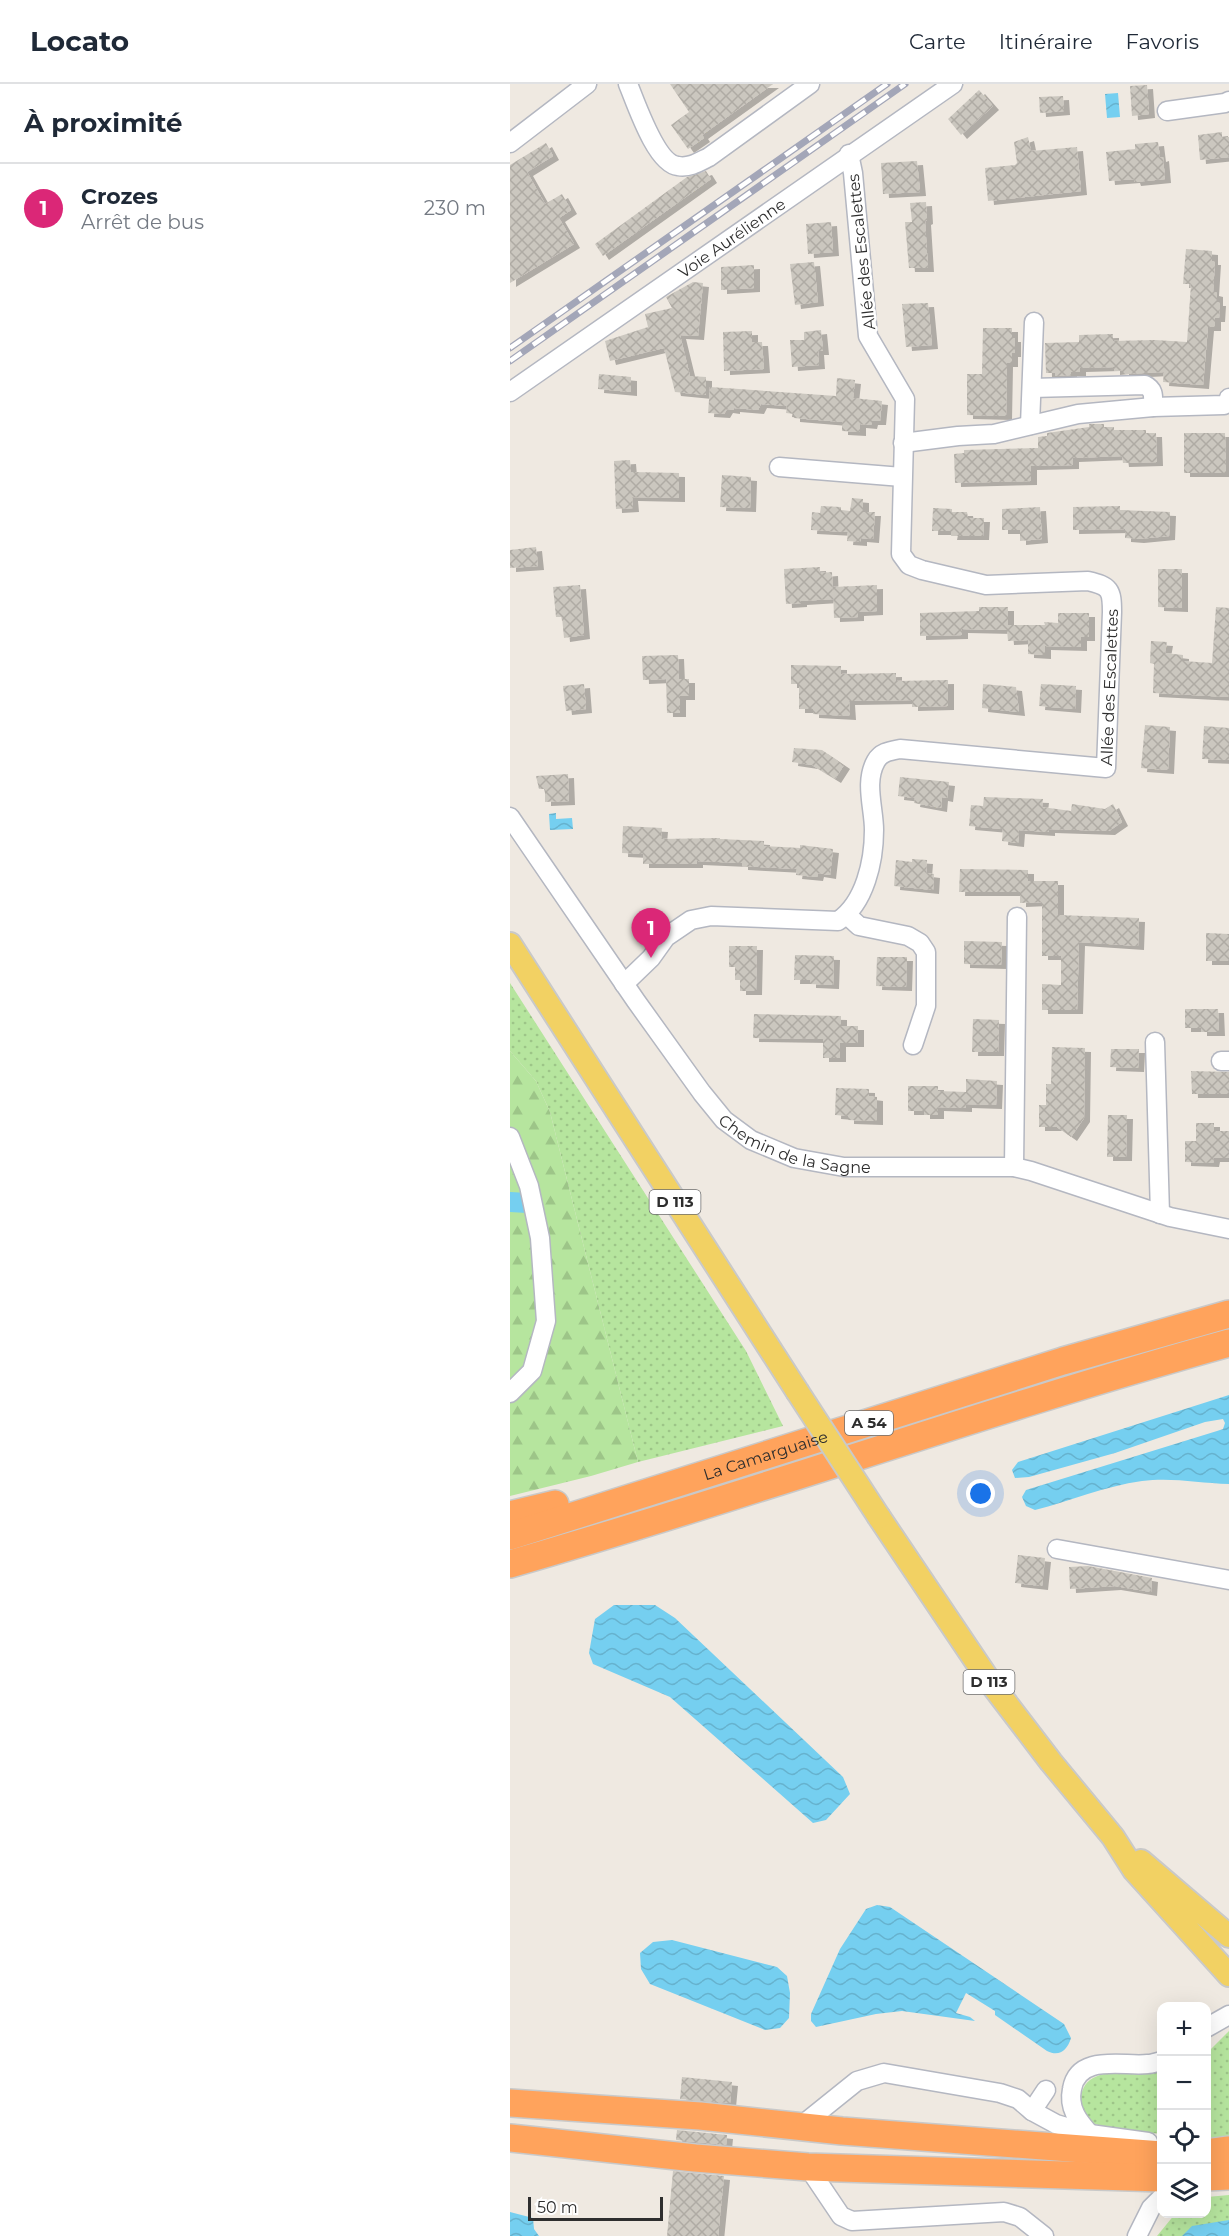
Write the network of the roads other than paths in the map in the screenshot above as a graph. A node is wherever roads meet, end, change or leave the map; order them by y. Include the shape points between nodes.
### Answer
1 (587, 84) edge
2 (628, 84) edge
3 (810, 84) edge
4 (953, 84) edge
5 (1229, 101) edge
6 (1167, 111) dead end
7 (510, 143) edge
8 (849, 154) junction
9 (1034, 322) dead end
10 (1032, 388) junction
11 (510, 392) edge
12 (1229, 398) edge
13 (1153, 407) junction
14 (1030, 425) junction
15 (903, 443) junction
16 (779, 467) dead end
17 (902, 477) junction
18 (510, 818) edge
19 (847, 915) junction
20 (1017, 917) dead end
21 (510, 944) edge
22 (624, 984) junction
23 (1155, 1042) dead end
24 (913, 1045) dead end
25 (510, 1137) edge
26 (1014, 1167) junction
27 (1160, 1214) junction
28 (1229, 1229) edge
29 (1229, 1314) edge
30 (1229, 1343) edge
31 (510, 1393) edge
32 (778, 1451) junction
33 (723, 1500) junction
34 (510, 1515) edge
35 (510, 1536) edge
36 (1057, 1549) dead end
37 (510, 1564) edge
38 (510, 1578) edge
39 (1229, 1580) edge
40 (1113, 1837) junction
41 (1229, 1936) edge
42 (1229, 1975) edge
43 (1229, 2015) edge
44 (1211, 2025) edge
45 (1157, 2062) edge
46 (1046, 2090) dead end
47 (510, 2103) edge
48 (1032, 2111) junction
49 (801, 2126) junction
50 (1090, 2134) junction
51 (510, 2138) edge
52 (1157, 2143) edge
53 (1157, 2155) edge
54 (1212, 2157) edge
55 (808, 2167) junction
56 (1229, 2176) edge
57 (1157, 2178) edge
58 (1157, 2201) edge
59 (841, 2216) junction
60 (855, 2236) edge
61 (1044, 2236) edge
62 (1137, 2236) edge

1 - 7 street
2 - 3 street via 653,143 676,166 691,166 709,157
4 - 8 street, Voie Aurélienne
5 - 6 street
8 - 11 street, Voie Aurélienne
8 - 15 street, Allée des Escalettes via 868,336 905,399
9 - 10 street
10 - 13 street via 1145,385 1153,393
10 - 14 street
12 - 13 street via 1224,405
13 - 14 street via 1078,414
14 - 15 street via 994,435
15 - 17 street, Allée des Escalettes
16 - 17 street
17 - 19 street, Allée des Escalettes via 901,554 909,565 986,585 1088,581 1108,588 1112,612 1106,768 900,748 884,752 871,774 871,860 859,899
18 - 22 street, Chemin de la Sagne
19 - 22 street via 838,921 711,916 691,920 666,937
19 - 24 street via 859,926 908,936 926,952 926,1006
20 - 26 street
21 - 40 main road, D 113, bridge via 797,1391 990,1682
22 - 26 street, Chemin de la Sagne via 716,1111 750,1140 794,1158 844,1167
23 - 27 street
25 - 31 street via 529,1186 540,1239 546,1321 532,1371
26 - 27 street, Chemin de la Sagne
27 - 28 street, Chemin de la Sagne
29 - 32 highway, La Camarguaise / A 54 via 1062,1361
30 - 33 highway, La Camarguaise / A 54
32 - 34 highway
32 - 35 highway, La Camarguaise / A 54
33 - 37 highway, La Camarguaise / A 54
33 - 38 highway
36 - 39 street
40 - 41 main road, D 113
40 - 42 main road, D 113 via 1134,1869
43 - 44 street
45 - 50 street via 1099,2064 1082,2072 1072,2085 1070,2098 1077,2120
46 - 48 street
47 - 49 highway
48 - 49 street via 1018,2099 1000,2093 884,2073 857,2081
48 - 50 street via 1056,2124
49 - 53 highway
50 - 52 street
51 - 55 highway
54 - 56 highway
55 - 57 highway
55 - 59 street
58 - 62 street
59 - 60 street
59 - 61 street via 866,2221 1004,2212 1020,2217

